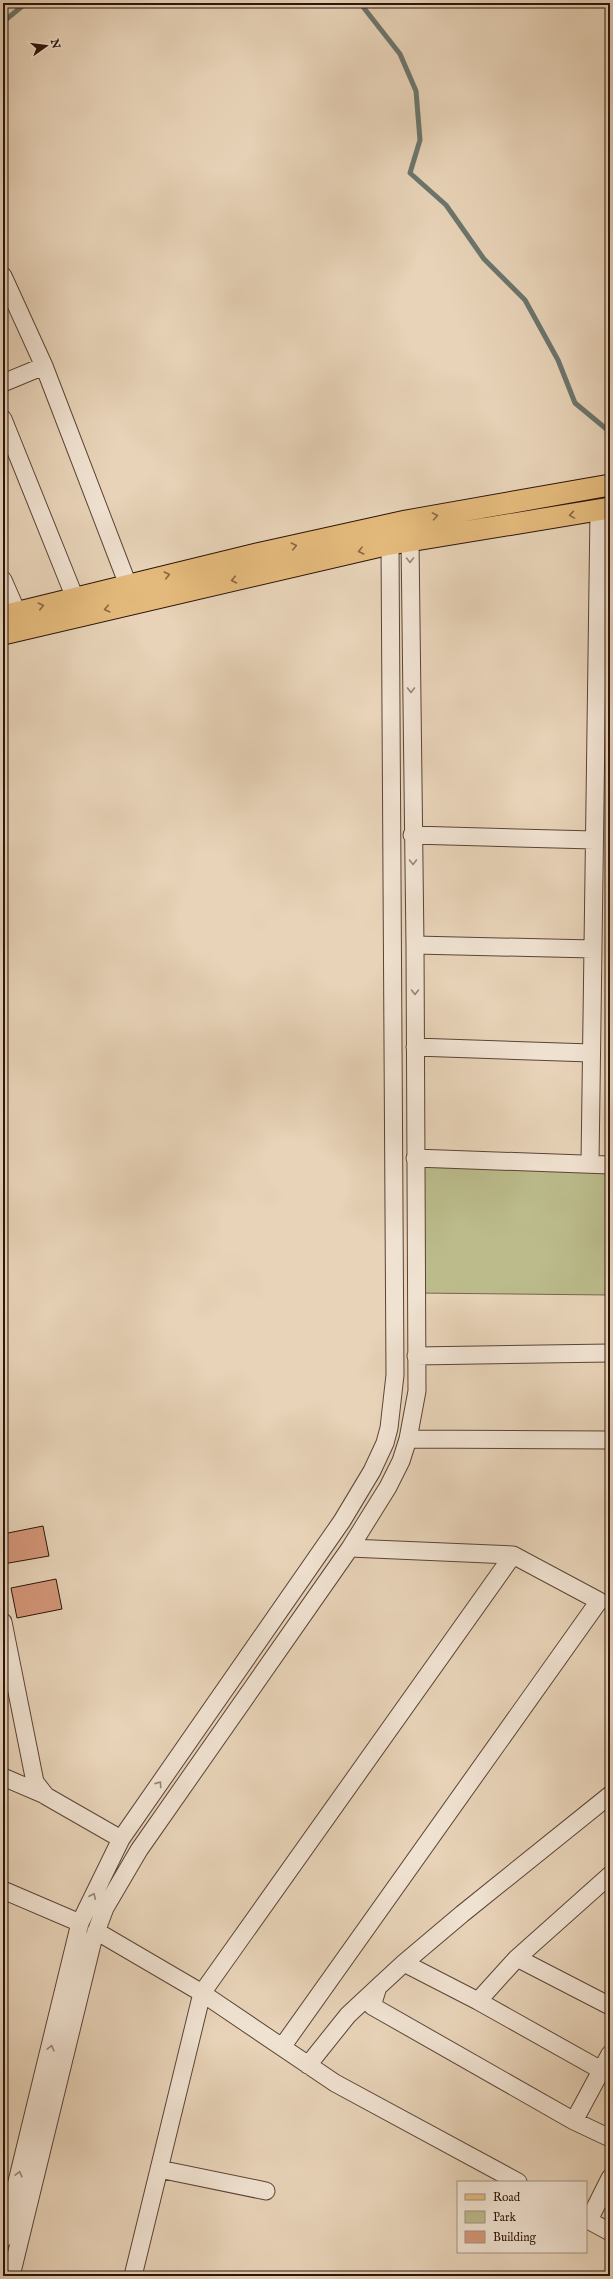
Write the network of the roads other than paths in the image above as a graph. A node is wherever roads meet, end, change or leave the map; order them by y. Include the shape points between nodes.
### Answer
1 (3, 276) edge
2 (44, 366) junction
3 (3, 383) edge
4 (3, 418) edge
5 (610, 485) edge
6 (604, 509) edge
7 (398, 533) junction
8 (3, 580) edge
9 (128, 585) junction
10 (75, 598) junction
11 (10, 614) edge
12 (3, 634) edge
13 (603, 772) edge
14 (412, 835) junction
15 (594, 840) junction
16 (415, 945) junction
17 (593, 949) junction
18 (415, 1047) junction
19 (591, 1053) junction
20 (415, 1158) junction
21 (590, 1164) junction
22 (610, 1165) edge
23 (610, 1353) edge
24 (416, 1356) junction
25 (408, 1439) junction
26 (610, 1440) edge
27 (350, 1548) junction
28 (513, 1555) junction
29 (3, 1622) edge
30 (3, 1777) edge
31 (610, 1795) edge
32 (46, 1796) junction
33 (121, 1839) junction
34 (610, 1875) edge
35 (3, 1890) edge
36 (80, 1923) junction
37 (96, 1931) junction
38 (517, 1958) junction
39 (404, 1963) junction
40 (378, 1987) junction
41 (202, 1993) junction
42 (478, 2001) junction
43 (610, 2006) edge
44 (282, 2048) junction
45 (610, 2054) edge
46 (308, 2065) junction
47 (601, 2070) junction
48 (574, 2121) junction
49 (610, 2138) edge
50 (159, 2169) junction
51 (610, 2178) edge
52 (516, 2181) edge
53 (266, 2191) dead end
54 (587, 2219) edge
55 (610, 2232) edge
56 (3, 2239) edge
57 (11, 2276) edge
58 (133, 2276) edge

1 - 2 street
2 - 3 street
2 - 9 street
4 - 10 street
7 -> 5 main road
6 -> 7 main road
6 - 13 street
9 -> 7 main road
7 -> 12 main road
7 -> 14 street
33 -> 7 street via 342,1521 372,1471 389,1428 395,1375
8 - 11 street
9 - 10 main road
11 -> 10 main road
13 - 15 street
14 - 15 street
14 -> 16 street
15 - 17 street
16 - 17 street
16 -> 18 street
17 - 19 street
18 - 19 street
18 - 20 street
19 - 21 street
20 - 21 street
20 - 24 street
21 - 22 street
23 - 24 street
24 - 25 street via 416,1392
25 - 26 street
25 - 27 street via 396,1474
27 - 28 street
27 - 37 street via 139,1850 105,1908
28 - 41 street
28 - 44 street via 599,1601
29 - 32 street via 32,1775
30 - 32 street
31 - 39 street
32 - 33 street
36 -> 33 street
34 - 38 street
35 - 36 street
56 -> 36 street
37 - 41 street
37 - 57 street
38 - 42 street
38 - 43 street
39 - 40 street
39 - 42 street
40 - 46 street via 348,2015
40 - 48 street via 372,2006
41 - 44 street
41 - 50 street
42 - 47 street
44 - 46 street
45 - 47 street
46 - 52 street via 335,2083
47 - 48 street
48 - 49 street
50 - 53 street
50 - 58 street
51 - 54 street
54 - 55 street

